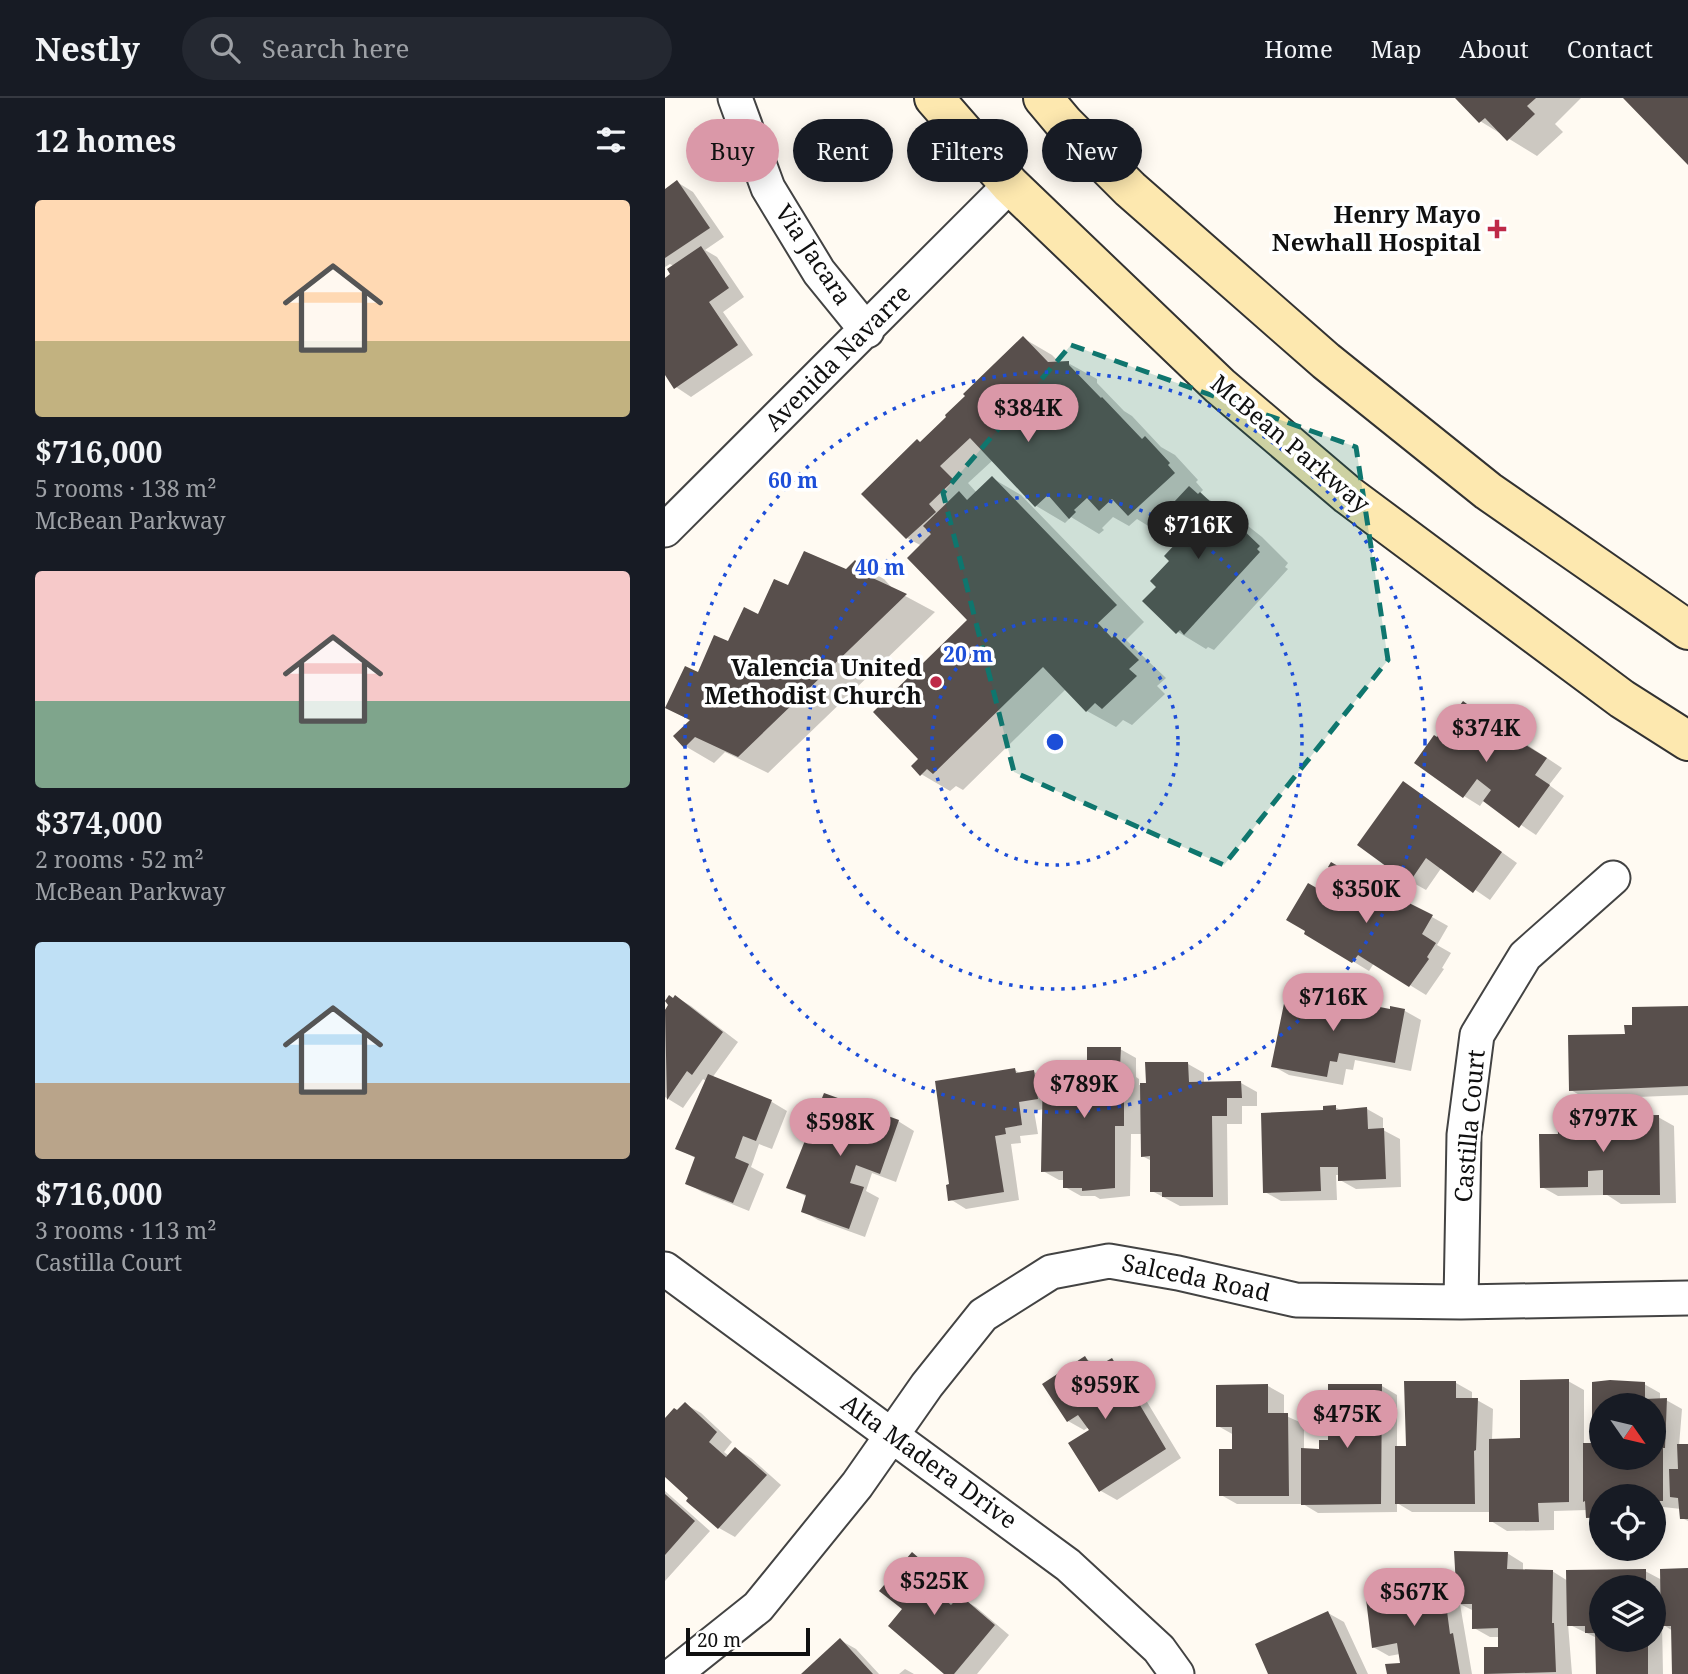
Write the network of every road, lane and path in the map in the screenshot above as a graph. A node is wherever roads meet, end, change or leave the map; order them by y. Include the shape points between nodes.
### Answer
1 (735, 98) edge
2 (934, 98) edge
3 (1043, 98) edge
4 (1010, 186) junction
5 (867, 331) junction
6 (665, 530) edge
7 (1688, 630) edge
8 (1688, 741) edge
9 (1613, 878) dead end
10 (665, 1269) edge
11 (1688, 1298) edge
12 (1461, 1302) junction
13 (894, 1435) junction
14 (674, 1674) edge
15 (1177, 1674) edge

1 - 5 street, Via Jacara via 768,188 819,272
2 - 4 main road, McBean Parkway
3 - 7 main road via 1130,189 1326,361 1488,491
4 - 5 street, Avenida Navarre
4 - 8 main road, McBean Parkway via 1220,386 1347,495 1611,691
5 - 6 street, Avenida Navarre
9 - 12 street, Castilla Court via 1525,956 1477,1035 1464,1135
10 - 13 street, Alta Madera Drive
11 - 12 street, Salceda Road
12 - 13 street, Salceda Road via 1296,1300 1109,1261 1051,1272 982,1315
13 - 14 street, Salceda Road via 758,1607
13 - 15 street, Alta Madera Drive via 1069,1565 1159,1649

